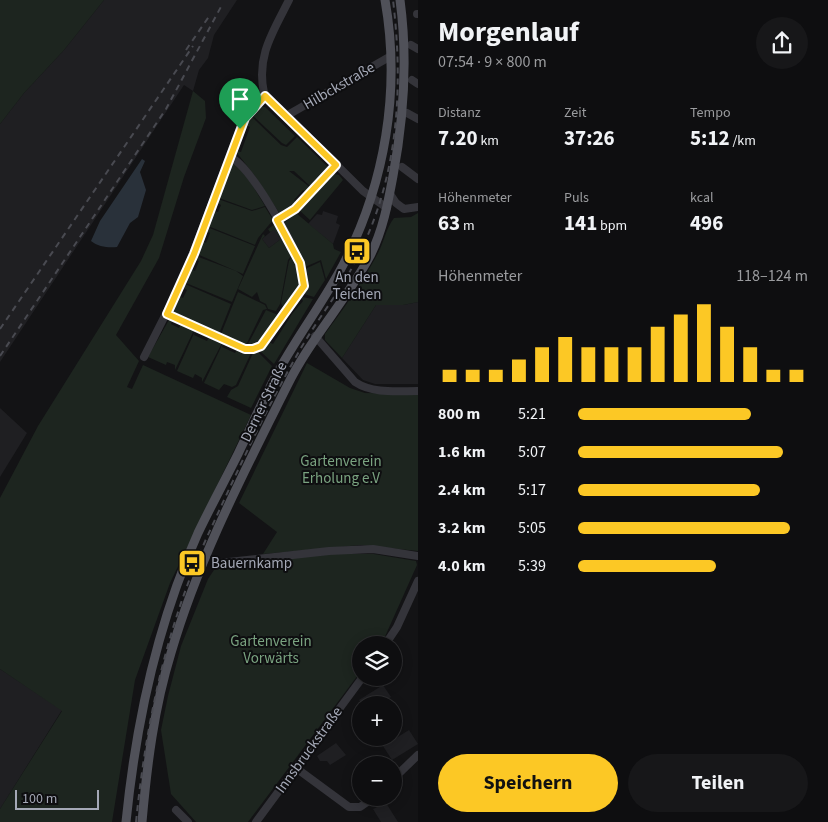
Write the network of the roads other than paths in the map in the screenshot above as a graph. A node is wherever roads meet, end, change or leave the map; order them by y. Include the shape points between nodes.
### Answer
1 (289, 0) edge
2 (385, 0) edge
3 (400, 0) edge
4 (391, 56) junction
5 (265, 96) junction
6 (407, 112) dead end
7 (286, 116) junction
8 (418, 119) edge
9 (230, 157) junction
10 (336, 165) junction
11 (402, 167) dead end
12 (418, 179) edge
13 (390, 194) junction
14 (371, 198) junction
15 (418, 207) edge
16 (387, 208) junction
17 (277, 220) junction
18 (167, 314) junction
19 (315, 336) junction
20 (144, 357) dead end
21 (418, 391) edge
22 (418, 556) edge
23 (220, 563) dead end
24 (418, 580) edge
25 (391, 636) edge
26 (356, 686) edge
27 (418, 755) edge
28 (296, 768) junction
29 (402, 770) edge
30 (361, 806) edge
31 (176, 810) dead end
32 (126, 822) edge
33 (142, 822) edge
34 (188, 822) edge
35 (256, 822) edge

1 - 5 street via 264,51 262,83
2 - 4 main road, Derner Straße
3 - 13 main road, Derner Straße via 405,80
4 - 7 street, Hilbckstraße
4 - 14 main road, Derner Straße via 386,134
5 - 7 street
5 - 9 street via 245,118
6 - 8 street
7 - 10 street
9 - 17 street via 249,174
9 - 18 street
10 - 14 street
10 - 17 street via 295,209
11 - 12 street
13 - 15 street via 404,209
13 - 16 main road, Derner Straße
14 - 16 street
14 - 32 main road, Derner Straße via 342,266 266,394 178,583 157,646 141,710
16 - 19 main road, Derner Straße via 370,256
17 - 18 street via 300,263 304,286 261,346 245,349
18 - 20 street
19 - 21 street via 363,388
19 - 33 main road, Derner Straße via 287,384 230,502 182,617 154,722
22 - 23 street via 346,550
24 - 25 street
26 - 28 street, Innsbruckstraße
27 - 29 street
28 - 30 street via 349,807
28 - 35 street, Innsbruckstraße
31 - 34 street

